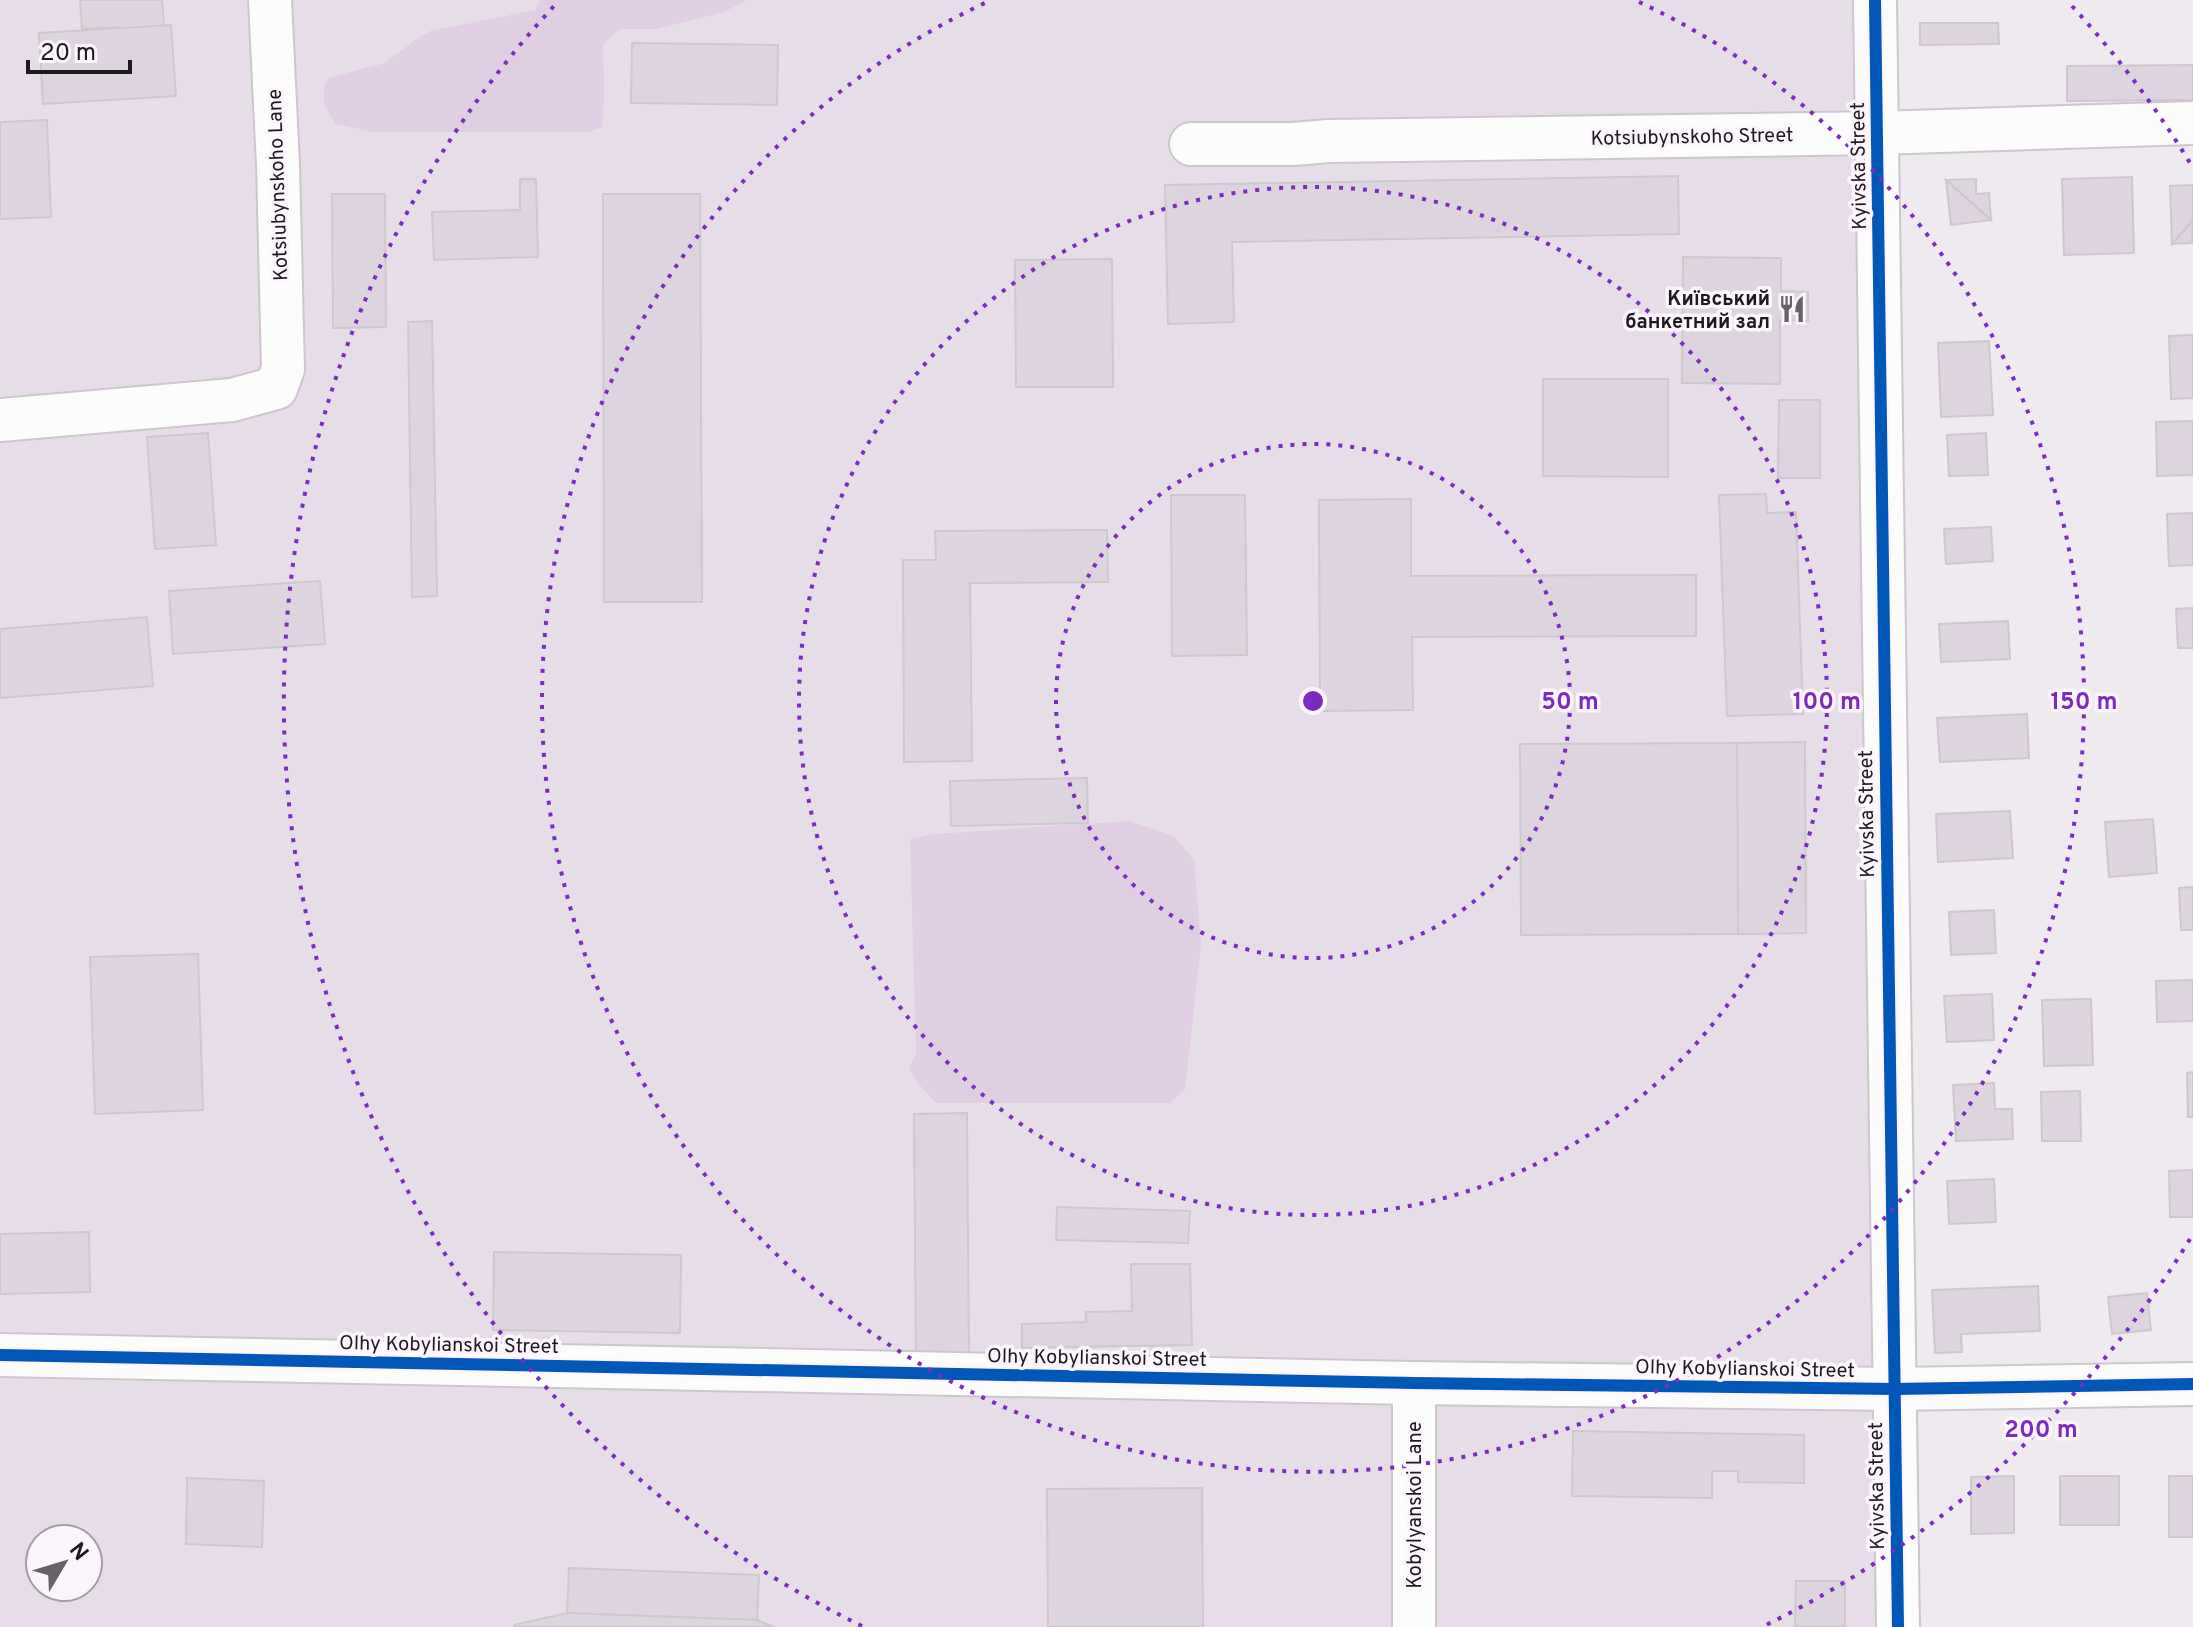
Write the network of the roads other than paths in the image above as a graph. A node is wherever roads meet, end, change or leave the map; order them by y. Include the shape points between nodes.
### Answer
1 (270, 0) edge
2 (1875, 0) edge
3 (2193, 123) edge
4 (1878, 133) junction
5 (1191, 144) dead end
6 (0, 420) edge
7 (0, 1355) edge
8 (1414, 1383) junction
9 (2193, 1384) edge
10 (1894, 1389) junction
11 (1414, 1627) edge
12 (1898, 1627) edge

1 - 6 street, Kotsiubynskoho Lane via 283,369 276,388 232,400
2 - 4 street, Kyivska Street
3 - 4 street, Kotsiubynskoho Street
4 - 5 street, Kotsiubynskoho Street
4 - 10 street, Kyivska Street
7 - 8 street, Olhy Kobylianskoi Street
8 - 10 street, Olhy Kobylianskoi Street
8 - 11 street, Kobylyanskoi Lane
9 - 10 street, Olhy Kobylianskoi Street
10 - 12 street, Kyivska Street

